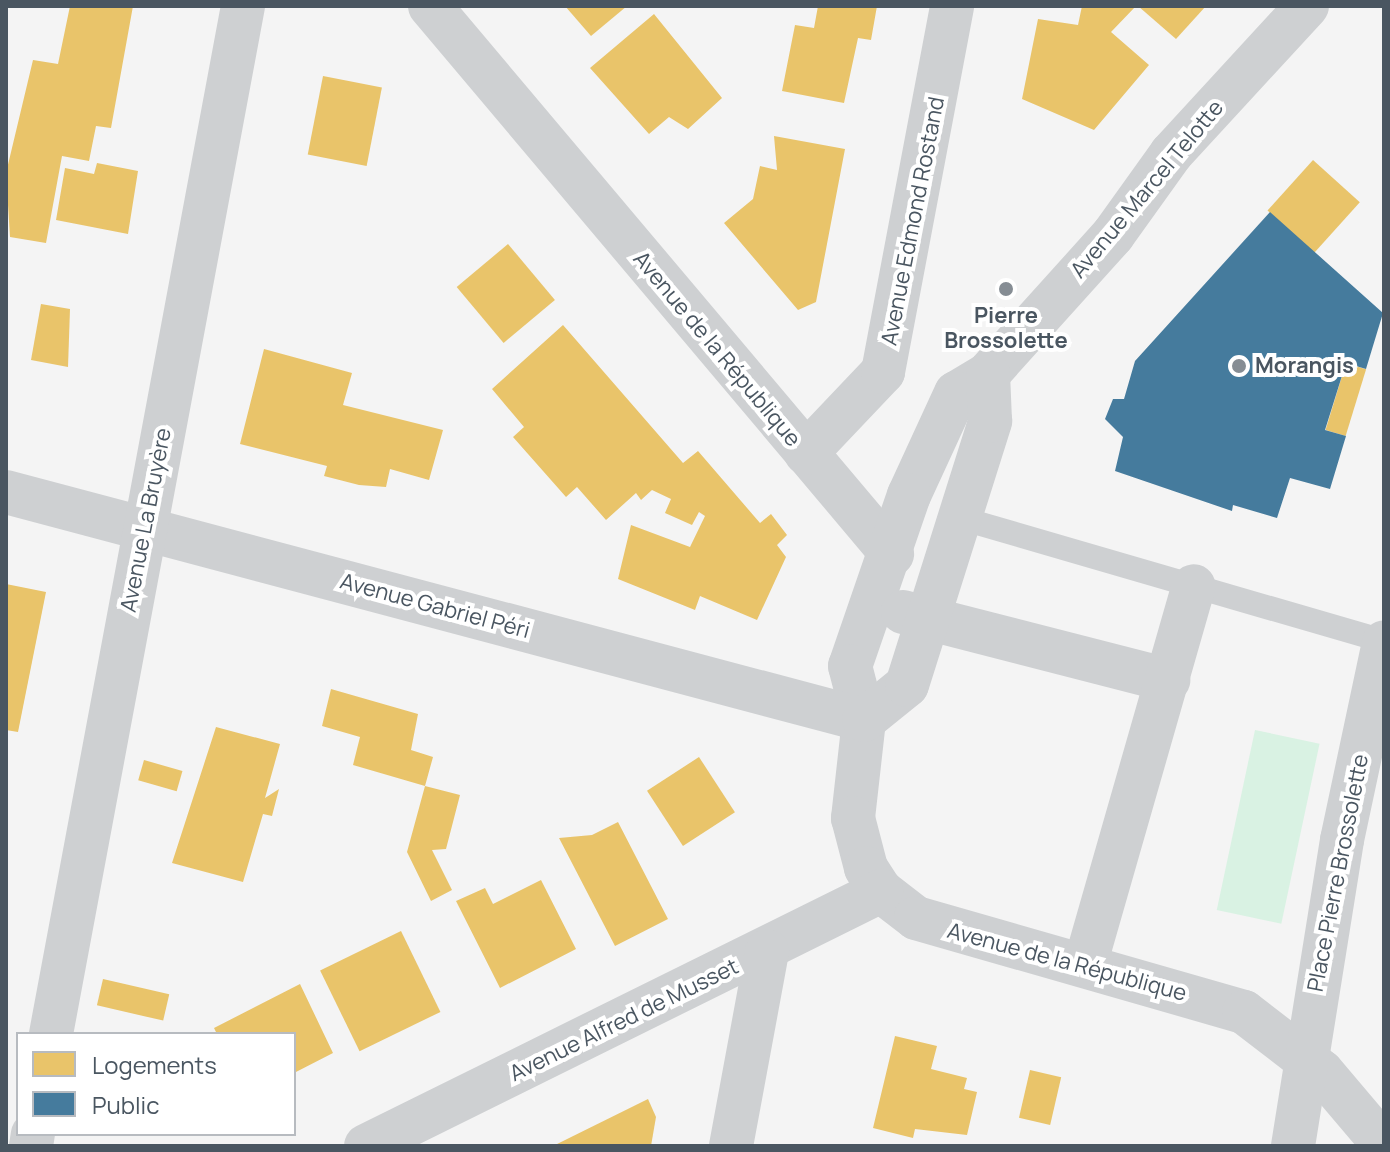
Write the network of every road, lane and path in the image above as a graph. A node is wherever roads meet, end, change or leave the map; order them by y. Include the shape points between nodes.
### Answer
1 (243, 6) edge
2 (430, 6) edge
3 (952, 6) edge
4 (1307, 6) edge
5 (988, 374) junction
6 (806, 453) junction
7 (6, 492) edge
8 (960, 518) junction
9 (144, 529) junction
10 (892, 554) junction
11 (1194, 586) junction
12 (869, 604) junction
13 (931, 619) junction
14 (1384, 642) edge
15 (1168, 680) junction
16 (864, 720) junction
17 (881, 891) junction
18 (767, 951) junction
19 (1085, 965) junction
20 (51, 1032) edge
21 (1304, 1057) junction
22 (1384, 1145) edge
23 (366, 1146) edge
24 (731, 1146) edge
25 (1293, 1146) edge

1 - 9 street, Avenue La Bruyère
2 - 6 street, Avenue de la République
3 - 6 street, Avenue Edmond Rostand via 883,372
4 - 5 street, Avenue Marcel Telotte via 1171,154 1113,235
5 - 8 street via 990,421
5 - 10 street, Avenue Marcel Telotte via 956,393 909,495
6 - 10 street, Avenue de la République
7 - 9 street, Avenue Gabriel Péri
8 - 11 lane, Place Pierre Brossolette
8 - 13 street
9 - 16 street, Avenue Gabriel Péri
9 - 20 street, Avenue La Bruyère
10 - 12 street
11 - 14 lane, Place Pierre Brossolette
11 - 15 street
12 - 13 street
12 - 16 street via 850,666
13 - 15 street
13 - 16 street via 907,685
14 - 21 street, Place Pierre Brossolette
15 - 19 street
16 - 17 street via 853,818
17 - 18 street, Avenue Alfred de Musset
17 - 19 street, Avenue de la République via 934,927
18 - 23 street, Avenue Alfred de Musset
18 - 24 street
19 - 21 street, Avenue de la République via 1244,1012
21 - 22 street, Avenue de la République
21 - 25 street, Place Pierre Brossolette

